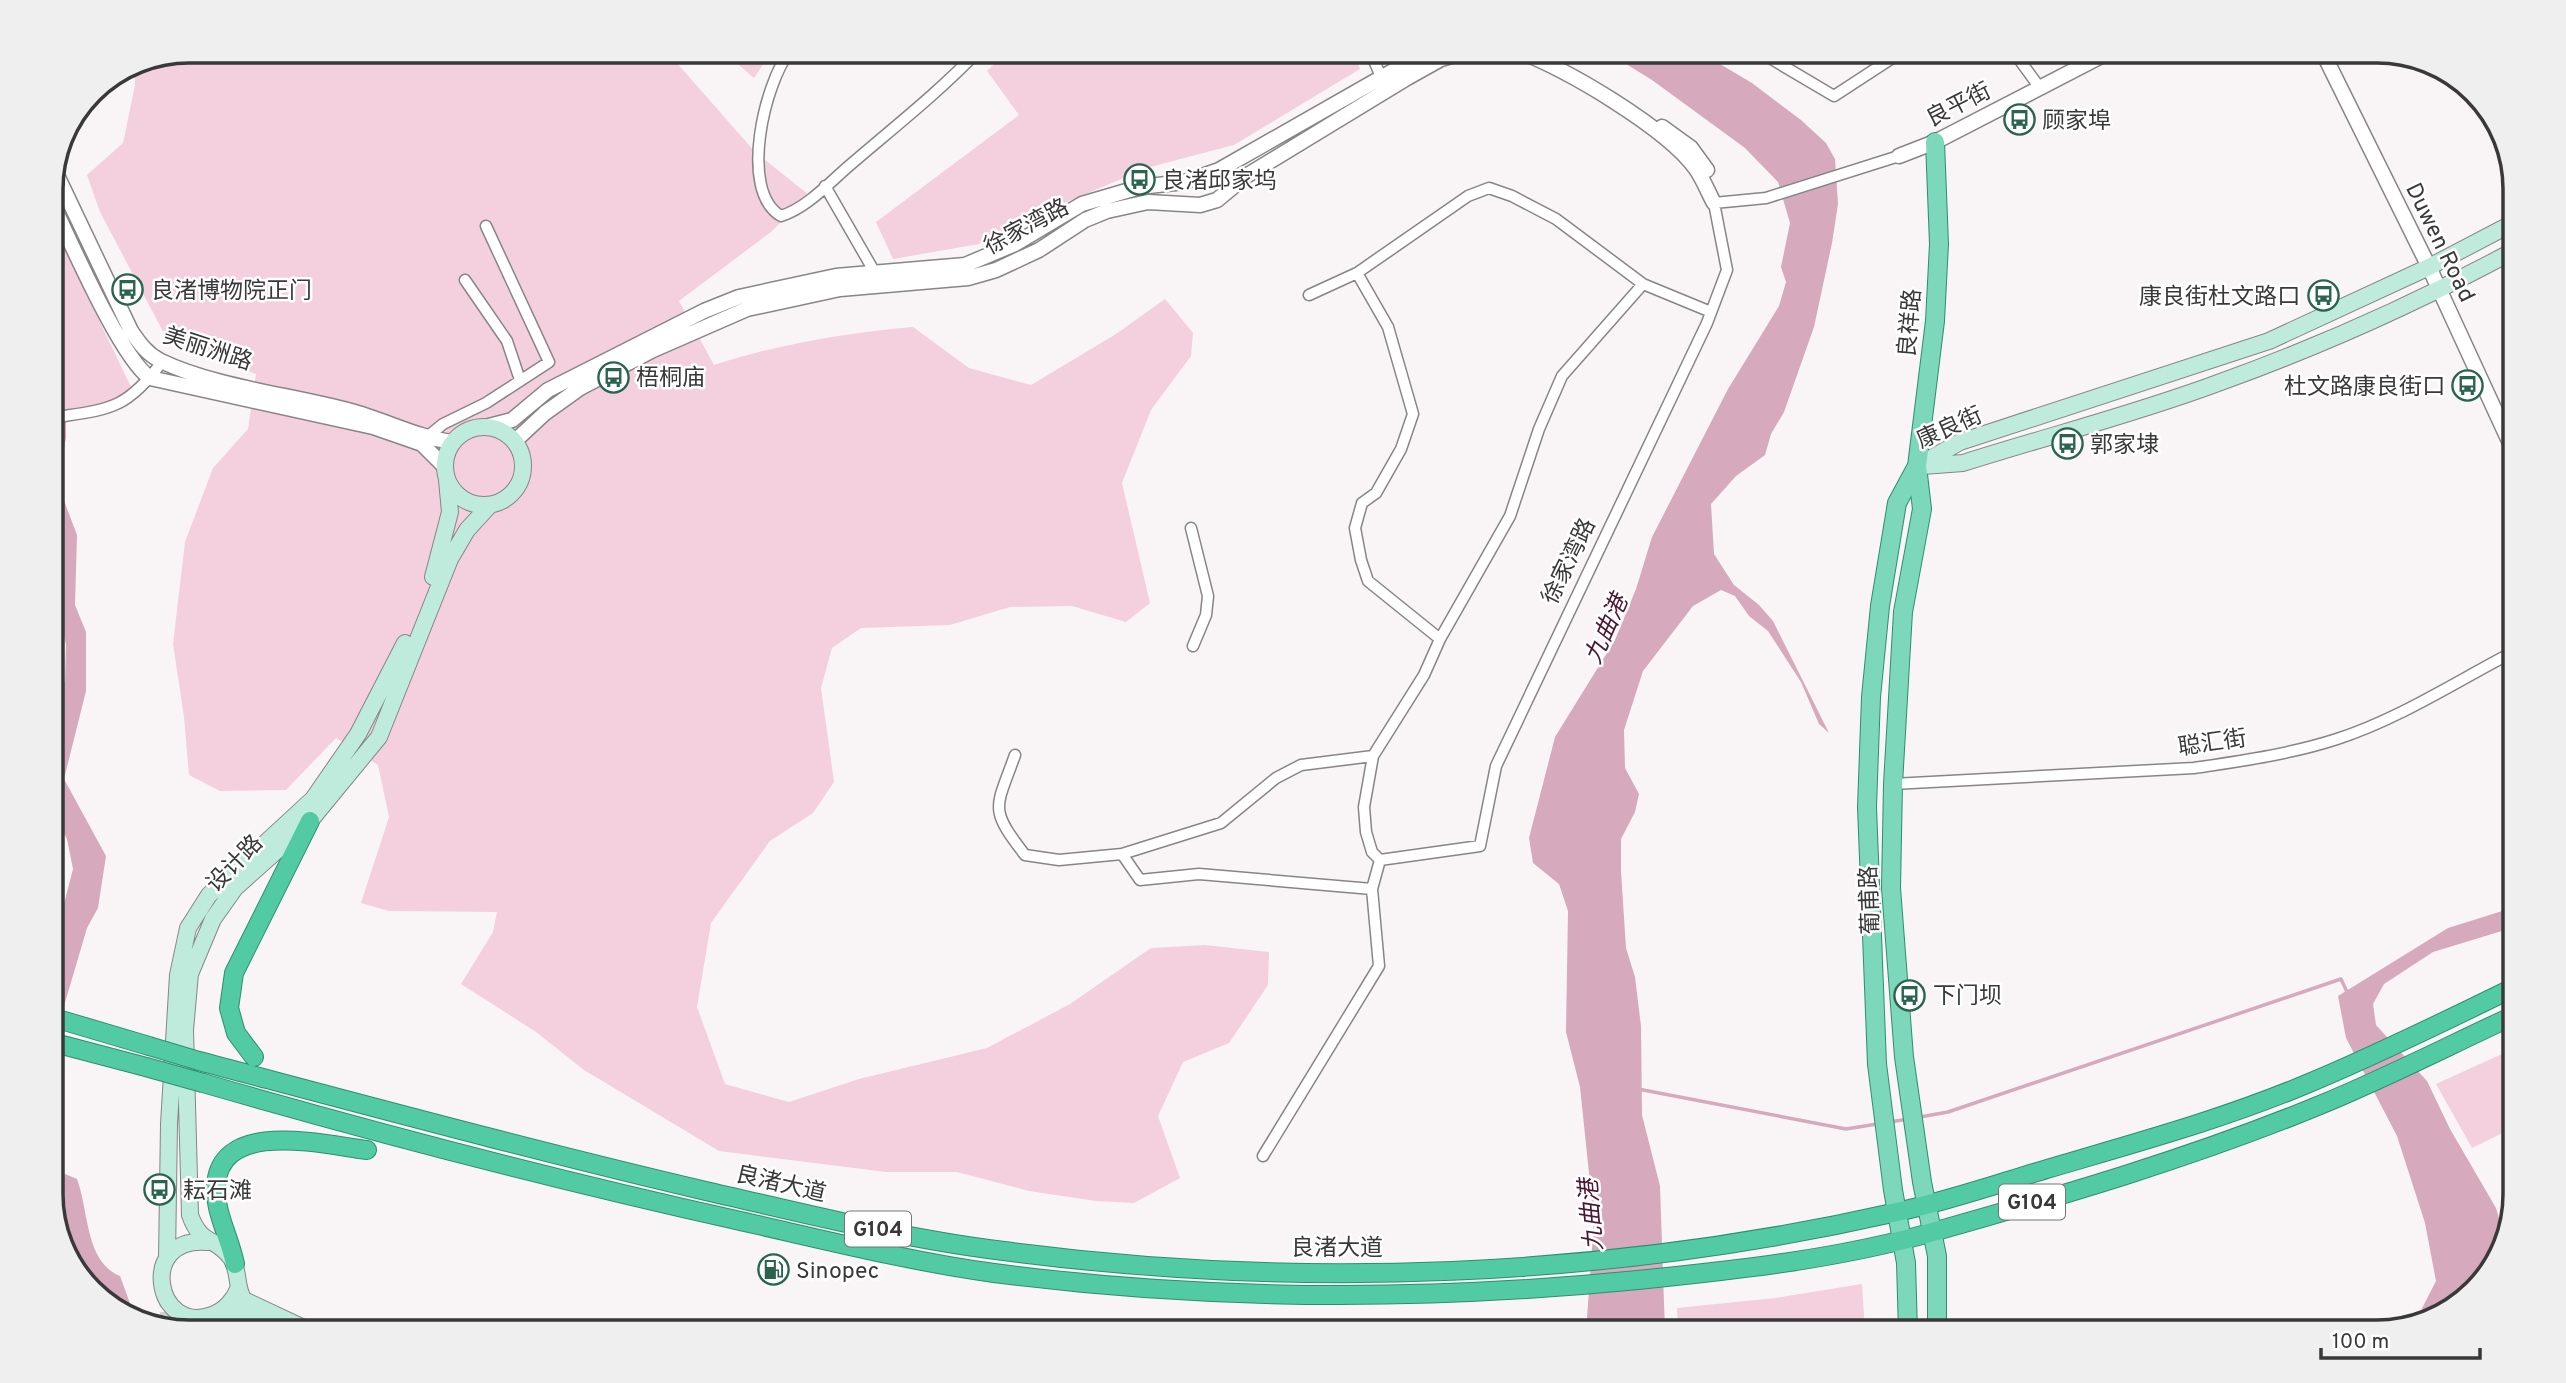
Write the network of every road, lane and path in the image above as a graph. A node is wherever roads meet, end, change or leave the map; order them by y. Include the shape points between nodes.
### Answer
1 (781, 63) edge
2 (966, 63) edge
3 (1375, 63) edge
4 (1411, 63) edge
5 (1431, 63) edge
6 (1548, 63) edge
7 (1563, 63) edge
8 (1778, 63) edge
9 (1885, 63) edge
10 (2022, 63) edge
11 (2088, 63) edge
12 (2328, 63) edge
13 (1383, 83) junction
14 (2040, 88) junction
15 (1935, 142) junction
16 (1899, 156) joint
17 (825, 186) junction
18 (63, 188) edge
19 (1714, 203) junction
20 (63, 225) edge
21 (486, 226) dead end
22 (2503, 228) edge
23 (2503, 256) edge
24 (2429, 267) junction
25 (1357, 273) junction
26 (878, 279) junction
27 (465, 280) dead end
28 (1643, 284) junction
29 (2440, 290) junction
30 (1308, 295) dead end
31 (1711, 312) junction
32 (162, 362) junction
33 (150, 378) junction
34 (520, 380) junction
35 (63, 416) edge
36 (485, 427) junction
37 (2503, 428) edge
38 (428, 438) junction
39 (515, 441) junction
40 (453, 442) junction
41 (1917, 466) junction
42 (446, 474) junction
43 (1897, 503) joint
44 (489, 506) junction
45 (1191, 528) dead end
46 (1440, 639) junction
47 (1194, 646) dead end
48 (2503, 657) edge
49 (1015, 755) dead end
50 (1373, 756) junction
51 (1893, 784) junction
52 (310, 821) junction
53 (1122, 854) junction
54 (1380, 860) junction
55 (1372, 889) junction
56 (2503, 993) edge
57 (63, 1021) edge
58 (2503, 1021) edge
59 (63, 1045) edge
60 (254, 1057) dead end
61 (367, 1150) dead end
62 (1263, 1156) dead end
63 (1927, 1205) junction
64 (1897, 1212) junction
65 (1933, 1233) junction
66 (1901, 1240) junction
67 (208, 1242) junction
68 (167, 1258) junction
69 (235, 1264) junction
70 (239, 1289) junction
71 (218, 1313) junction
72 (194, 1318) joint
73 (256, 1320) edge
74 (285, 1320) edge
75 (1908, 1320) edge
76 (1937, 1320) edge

1 - 17 street via 760,125 757,160 766,196 781,216
2 - 17 street
3 - 13 street
4 - 13 street, 徐家湾路
5 - 13 street, 徐家湾路
6 - 19 street, 徐家湾路 via 1664,137 1696,169
7 - 19 street, 徐家湾路 via 1691,148 1718,191
8 - 9 street via 1834,96
10 - 14 street
11 - 14 street, 良平街
12 - 24 street, Duwen Road
13 - 26 street, 徐家湾路 via 1210,174 1083,204 1015,244 965,265
13 - 26 street, 徐家湾路 via 1217,200 1200,205 1148,202 1107,211 996,270 968,278
14 - 15 street, 良平街
15 - 16 street, 良平街
15 - 41 main road, 良祥路 via 1939,244 1935,321
16 - 19 street via 1766,198
17 - 26 street
18 - 32 street, 美丽洲路 via 131,331 148,354
19 - 31 street, 徐家湾路 via 1727,270
20 - 33 street, 美丽洲路 via 116,331 139,371
21 - 34 street via 549,362
22 - 24 main road, 康良街
23 - 29 main road, 康良街
24 - 29 street, Duwen Road
24 - 41 main road, 康良街 via 2269,341 1959,442
25 - 28 street via 1468,196 1489,188 1556,219
25 - 30 street
25 - 46 street via 1388,327 1413,414 1401,450 1376,493 1362,503 1355,528 1360,560 1368,581
26 - 36 street, 徐家湾路 via 788,284 704,311 548,390 512,420
26 - 39 street, 徐家湾路 via 789,298 717,322 580,388
27 - 34 street via 507,341
28 - 31 street
28 - 46 street via 1562,376 1510,516
29 - 37 street, Duwen Road
29 - 41 main road, 康良街 via 2309,349 2215,384 1963,464
31 - 54 street, 徐家湾路 via 1496,766 1480,846
32 - 33 street
32 - 38 street, 美丽洲路 via 384,420
33 - 35 street via 130,399 117,405
33 - 42 street, 美丽洲路 via 373,428 422,444
34 - 38 street via 443,424
36 - 39 main road via 507,433
36 - 40 main road via 473,428
38 - 40 street, 美丽洲路
39 - 44 main road via 524,463 519,487
40 - 42 main road
41 - 43 main road, 良祥路
41 - 51 main road, 葡甫路 via 1922,509 1903,612
42 - 44 main road via 464,500
42 - 68 main road, 设计路 via 450,512 429,589 358,734 313,799 209,895 188,928 177,989
43 - 64 main road, 葡甫路 via 1871,697 1867,819 1877,1063
44 - 52 main road, 设计路 via 450,559 379,737
45 - 47 street via 1208,596
46 - 50 street via 1424,674
48 - 51 street, 聪汇街 via 2392,716 2337,739 2236,762
49 - 53 street via 997,807 1003,827 1025,855 1059,860
50 - 53 street via 1301,765 1276,778 1221,823
50 - 54 street via 1364,807 1372,852
51 - 63 main road, 葡甫路 via 1891,888 1898,1000
52 - 60 highway via 234,973 229,1008 236,1033
52 - 67 main road, 设计路 via 235,888 213,919 190,974 185,1030 187,1171 190,1215 198,1234
53 - 55 street via 1140,880 1199,874
54 - 55 street
55 - 62 street via 1379,967
56 - 63 highway, G104 via 2399,1043 2235,1111
57 - 64 highway, 良渚大道 / G104, bridge via 587,1163 821,1217 998,1251 1089,1261 1302,1272 1427,1272 1680,1250
58 - 65 highway, G104 via 2242,1136
59 - 66 highway, 良渚大道 / G104, bridge via 559,1181 992,1272 1330,1297 1493,1292 1763,1267
61 - 69 highway via 259,1141 234,1151 216,1184
63 - 64 highway, G104
63 - 65 main road, 葡甫路
64 - 66 main road, 葡甫路
65 - 66 highway, G104
65 - 76 main road, 葡甫路
66 - 75 main road, 葡甫路
67 - 68 main road via 185,1243
67 - 69 main road, 设计路 via 219,1246
68 - 72 main road via 161,1283 164,1297 177,1311
69 - 70 main road
70 - 71 main road
70 - 74 main road via 244,1300
71 - 72 main road
71 - 73 main road

